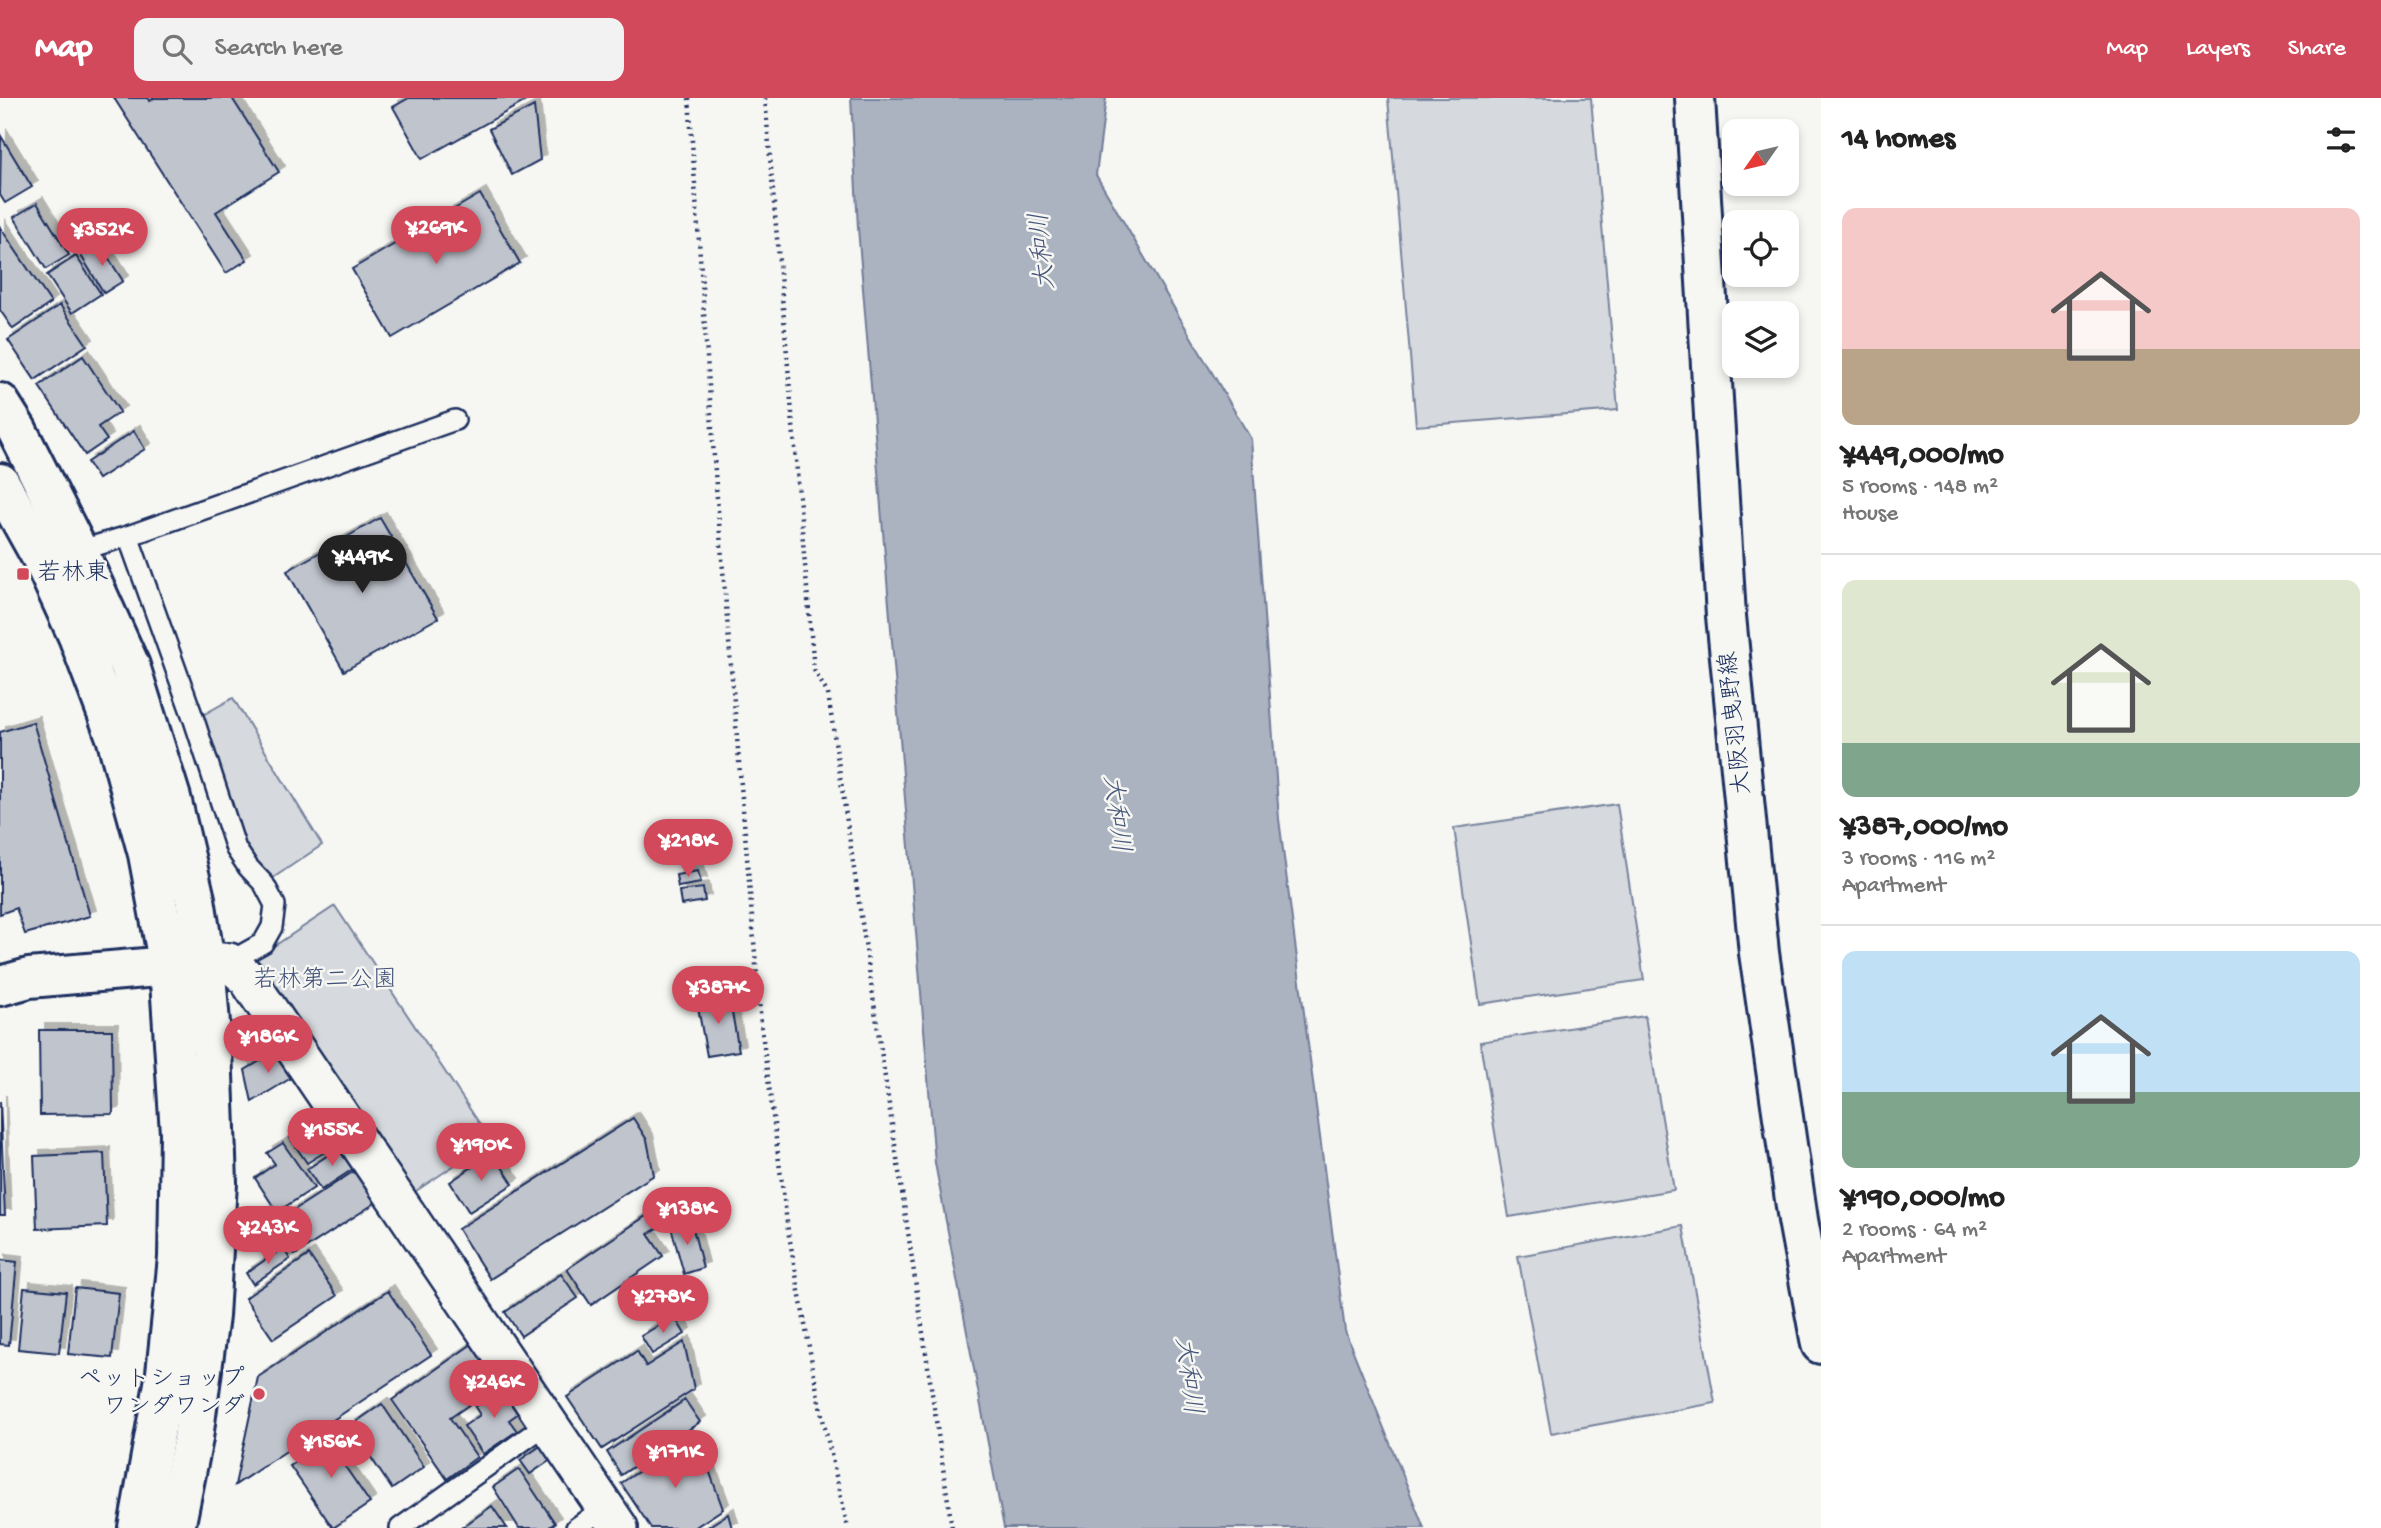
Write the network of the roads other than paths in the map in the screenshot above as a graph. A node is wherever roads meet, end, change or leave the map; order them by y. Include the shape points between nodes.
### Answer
1 (1695, 98) edge
2 (0, 402) edge
3 (455, 420) dead end
4 (0, 483) edge
5 (128, 536) junction
6 (78, 551) junction
7 (201, 964) junction
8 (0, 986) edge
9 (1821, 1344) edge
10 (548, 1423) junction
11 (612, 1518) edge
12 (138, 1528) edge
13 (175, 1528) edge
14 (400, 1528) edge
15 (576, 1528) edge

1 - 9 street, 大阪羽曳野線 via 1726,616 1759,953
2 - 6 street
3 - 5 lane
4 - 7 street via 78,636 116,737 148,854
5 - 6 lane
5 - 7 lane via 236,849 275,905 272,928 263,943
6 - 7 street via 130,666 171,798 195,899
7 - 8 street via 29,978
7 - 10 street via 247,978
7 - 12 street via 180,1133 178,1258 166,1373
7 - 13 street via 212,1048 217,1183 209,1316 193,1438
10 - 11 street
10 - 14 lane
11 - 15 lane

